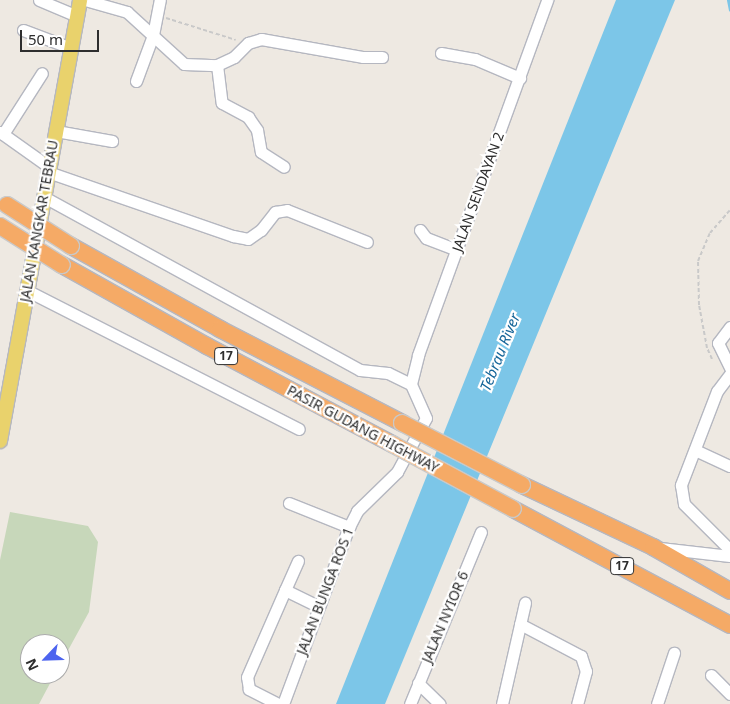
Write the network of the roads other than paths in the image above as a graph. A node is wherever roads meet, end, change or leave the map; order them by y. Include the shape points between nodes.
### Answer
1 (39, 0) edge
2 (80, 0) edge
3 (85, 0) edge
4 (160, 0) edge
5 (547, 0) edge
6 (77, 16) junction
7 (23, 30) dead end
8 (153, 35) junction
9 (71, 48) junction
10 (441, 53) dead end
11 (382, 56) dead end
12 (217, 65) junction
13 (42, 74) dead end
14 (520, 78) junction
15 (136, 81) dead end
16 (56, 131) junction
17 (1, 133) edge
18 (112, 141) dead end
19 (284, 167) dead end
20 (48, 170) junction
21 (44, 197) junction
22 (4, 203) edge
23 (0, 226) edge
24 (420, 230) dead end
25 (367, 242) dead end
26 (457, 250) junction
27 (26, 290) junction
28 (730, 327) edge
29 (16, 350) junction
30 (728, 374) edge
31 (0, 378) edge
32 (411, 384) junction
33 (4, 398) edge
34 (2, 421) edge
35 (299, 429) dead end
36 (0, 442) edge
37 (695, 450) junction
38 (730, 466) edge
39 (289, 503) dead end
40 (349, 527) junction
41 (481, 532) dead end
42 (653, 547) junction
43 (730, 550) edge
44 (730, 556) edge
45 (298, 560) dead end
46 (284, 590) junction
47 (730, 591) edge
48 (525, 602) dead end
49 (318, 606) junction
50 (520, 624) junction
51 (730, 625) edge
52 (674, 653) dead end
53 (711, 675) dead end
54 (418, 683) junction
55 (730, 694) edge
56 (278, 704) edge
57 (283, 704) edge
58 (410, 704) edge
59 (440, 704) edge
60 (502, 704) edge
61 (577, 704) edge
62 (657, 704) edge

1 - 6 street
2 - 6 main road, JALAN KANGKAR TEBRAU
3 - 8 street via 127,12
4 - 8 street
5 - 14 street, JALAN SENDAYAN 2
6 - 9 main road, JALAN KANGKAR TEBRAU
7 - 9 street
8 - 12 street via 184,64
8 - 15 street
9 - 16 main road, JALAN KANGKAR TEBRAU
10 - 14 street via 476,59
11 - 12 street via 363,57 261,39
12 - 19 street via 222,103 248,118 257,130 261,152
13 - 17 street
14 - 26 street, JALAN SENDAYAN 2
16 - 18 street
16 - 20 main road, JALAN KANGKAR TEBRAU
17 - 20 street
20 - 21 main road, JALAN KANGKAR TEBRAU
20 - 25 street via 233,236 248,239 262,230 275,212 287,210
21 - 27 main road, JALAN KANGKAR TEBRAU
21 - 32 street via 360,370 388,373
22 - 42 highway, PASIR GUDANG HIGHWAY / 17, bridge via 71,246 220,328 522,485
23 - 51 highway, PASIR GUDANG HIGHWAY / 17, bridge via 62,264
24 - 26 street via 426,238
26 - 32 street, JALAN SENDAYAN 2
27 - 29 main road, JALAN KANGKAR TEBRAU
27 - 35 street
28 - 30 street via 718,343
29 - 31 main road
29 - 33 main road, JALAN KANGKAR TEBRAU
30 - 37 street
32 - 40 street, JALAN BUNGA ROS 1 via 426,418 415,444 397,472 357,511
33 - 34 main road, JALAN KANGKAR TEBRAU
34 - 36 main road, JALAN KANGKAR TEBRAU
37 - 38 street
37 - 43 street via 681,484 684,504
39 - 40 street
40 - 49 street, JALAN BUNGA ROS 1
41 - 54 street, JALAN NYIOR 6
42 - 44 street
42 - 47 highway, PASIR GUDANG HIGHWAY / 17
45 - 46 street
46 - 49 street
46 - 56 street via 247,677 249,689
48 - 50 street
49 - 57 street, JALAN BUNGA ROS 1
50 - 60 street
50 - 61 street via 581,656 586,671
52 - 62 street
53 - 55 street
54 - 58 street, JALAN NYIOR 6
54 - 59 street

